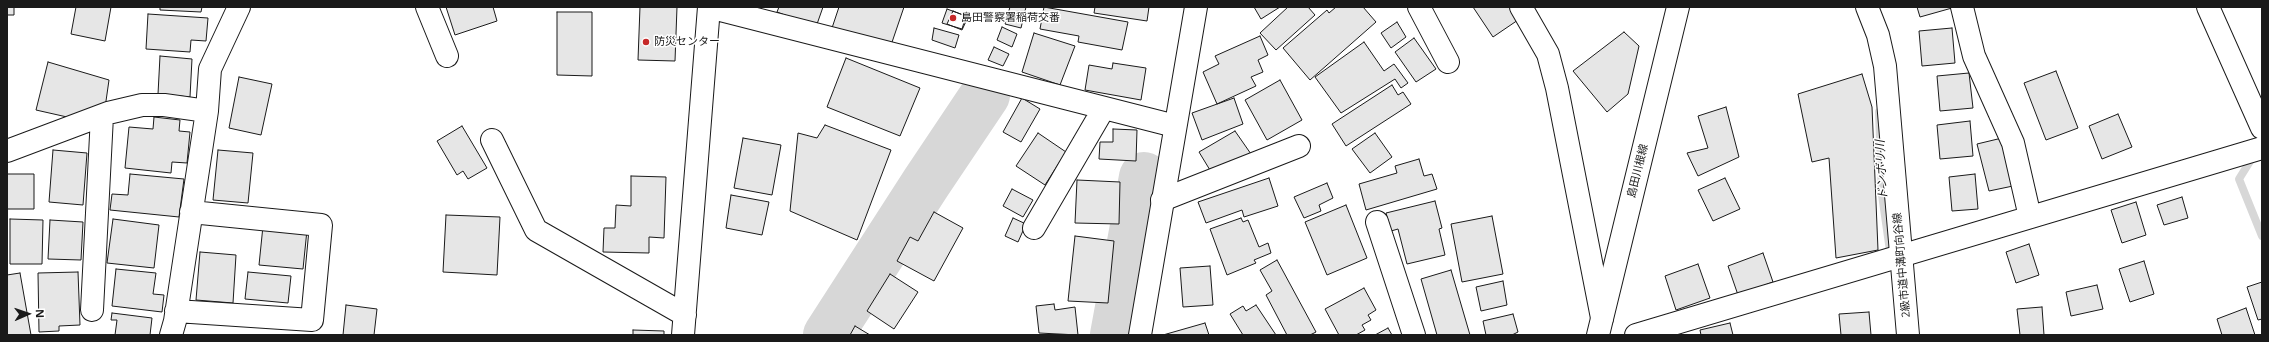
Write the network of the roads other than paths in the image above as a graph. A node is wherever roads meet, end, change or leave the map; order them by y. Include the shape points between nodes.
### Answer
1 (239, 7) edge
2 (428, 7) edge
3 (709, 7) edge
4 (1196, 7) edge
5 (1419, 7) edge
6 (1521, 7) edge
7 (1678, 7) edge
8 (1867, 7) edge
9 (1962, 7) edge
10 (2208, 7) edge
11 (446, 56) dead end
12 (1448, 62) dead end
13 (1104, 108) junction
14 (207, 110) junction
15 (102, 116) junction
16 (1175, 126) junction
17 (2262, 128) edge
18 (492, 140) dead end
19 (1299, 146) dead end
20 (2262, 148) edge
21 (7, 151) edge
22 (1162, 200) junction
23 (191, 212) junction
24 (2030, 217) junction
25 (1377, 222) dead end
26 (1034, 228) dead end
27 (1901, 256) junction
28 (92, 310) dead end
29 (176, 311) junction
30 (684, 325) edge
31 (1600, 327) edge
32 (171, 335) edge
33 (1140, 335) edge
34 (1414, 335) edge
35 (1636, 335) edge
36 (1908, 335) edge

1 - 14 main road via 210,69
2 - 11 main road
3 - 13 main road
3 - 30 main road
4 - 16 main road
5 - 12 main road
6 - 31 main road via 1548,54 1557,88
7 - 31 main road, 島田川根線
8 - 27 main road, 2級市道中溝町向谷線 via 1878,35 1885,66
9 - 24 main road via 1974,56 2013,143
10 - 17 main road
13 - 16 main road
13 - 26 main road
14 - 15 main road via 142,105
14 - 23 main road
15 - 21 main road
15 - 28 main road
16 - 22 main road
18 - 30 main road via 536,230
19 - 22 main road
20 - 24 main road
22 - 33 main road
23 - 29 main road
23 - 29 main road via 321,225 312,320
24 - 27 main road
25 - 34 main road
27 - 35 main road
27 - 36 main road, 2級市道中溝町向谷線
29 - 32 main road

